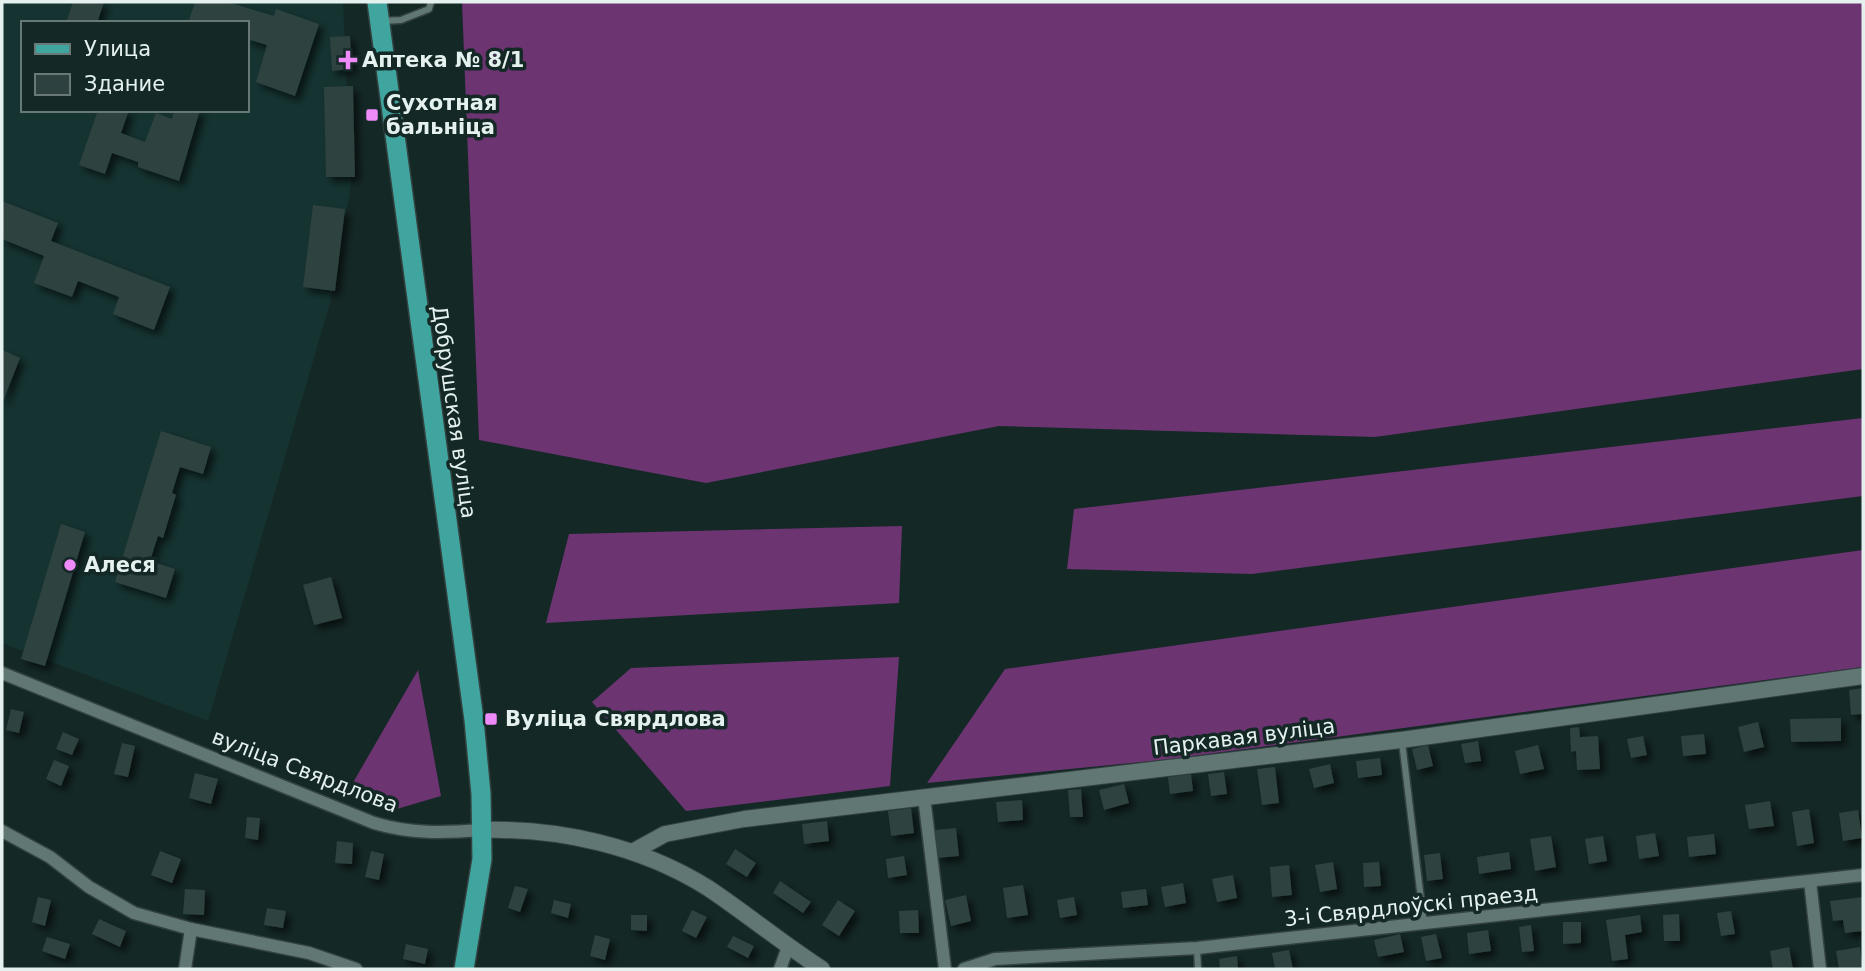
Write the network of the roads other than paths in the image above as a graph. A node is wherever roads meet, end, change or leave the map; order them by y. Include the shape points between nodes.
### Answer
1 (431, 2) edge
2 (378, 12) edge
3 (2, 673) edge
4 (1863, 676) edge
5 (1401, 740) junction
6 (924, 797) junction
7 (482, 830) junction
8 (2, 831) edge
9 (634, 851) junction
10 (1863, 875) edge
11 (1810, 881) junction
12 (1424, 924) junction
13 (191, 929) junction
14 (788, 947) junction
15 (1197, 948) junction
16 (185, 969) edge
17 (356, 969) edge
18 (464, 969) edge
19 (780, 969) edge
20 (822, 969) edge
21 (945, 969) edge
22 (964, 969) edge
23 (1198, 969) edge
24 (1820, 969) edge

1 - 2 lane via 429,9 401,20
2 - 7 main road, Добрушская вуліца via 474,720
3 - 7 street, вуліца Свярдлова via 374,823 434,834
4 - 5 street, Паркавая вуліца
5 - 6 street, Паркавая вуліца
5 - 12 lane
6 - 9 street, Паркавая вуліца via 744,819 666,834
6 - 21 street
7 - 9 street, вуліца Свярдлова via 522,829
7 - 18 main road, Добрушская вуліца via 475,919
8 - 13 street via 134,913
9 - 14 street, вуліца Свярдлова via 707,887
10 - 11 street, 3-і Свярдлоўскі праезд
11 - 12 street, 3-і Свярдлоўскі праезд
11 - 24 street
12 - 15 street, 3-і Свярдлоўскі праезд
13 - 16 street
13 - 17 street via 309,953
14 - 19 street
14 - 20 street, вуліца Свярдлова
15 - 22 street, 3-і Свярдлоўскі праезд via 995,959
15 - 23 lane

